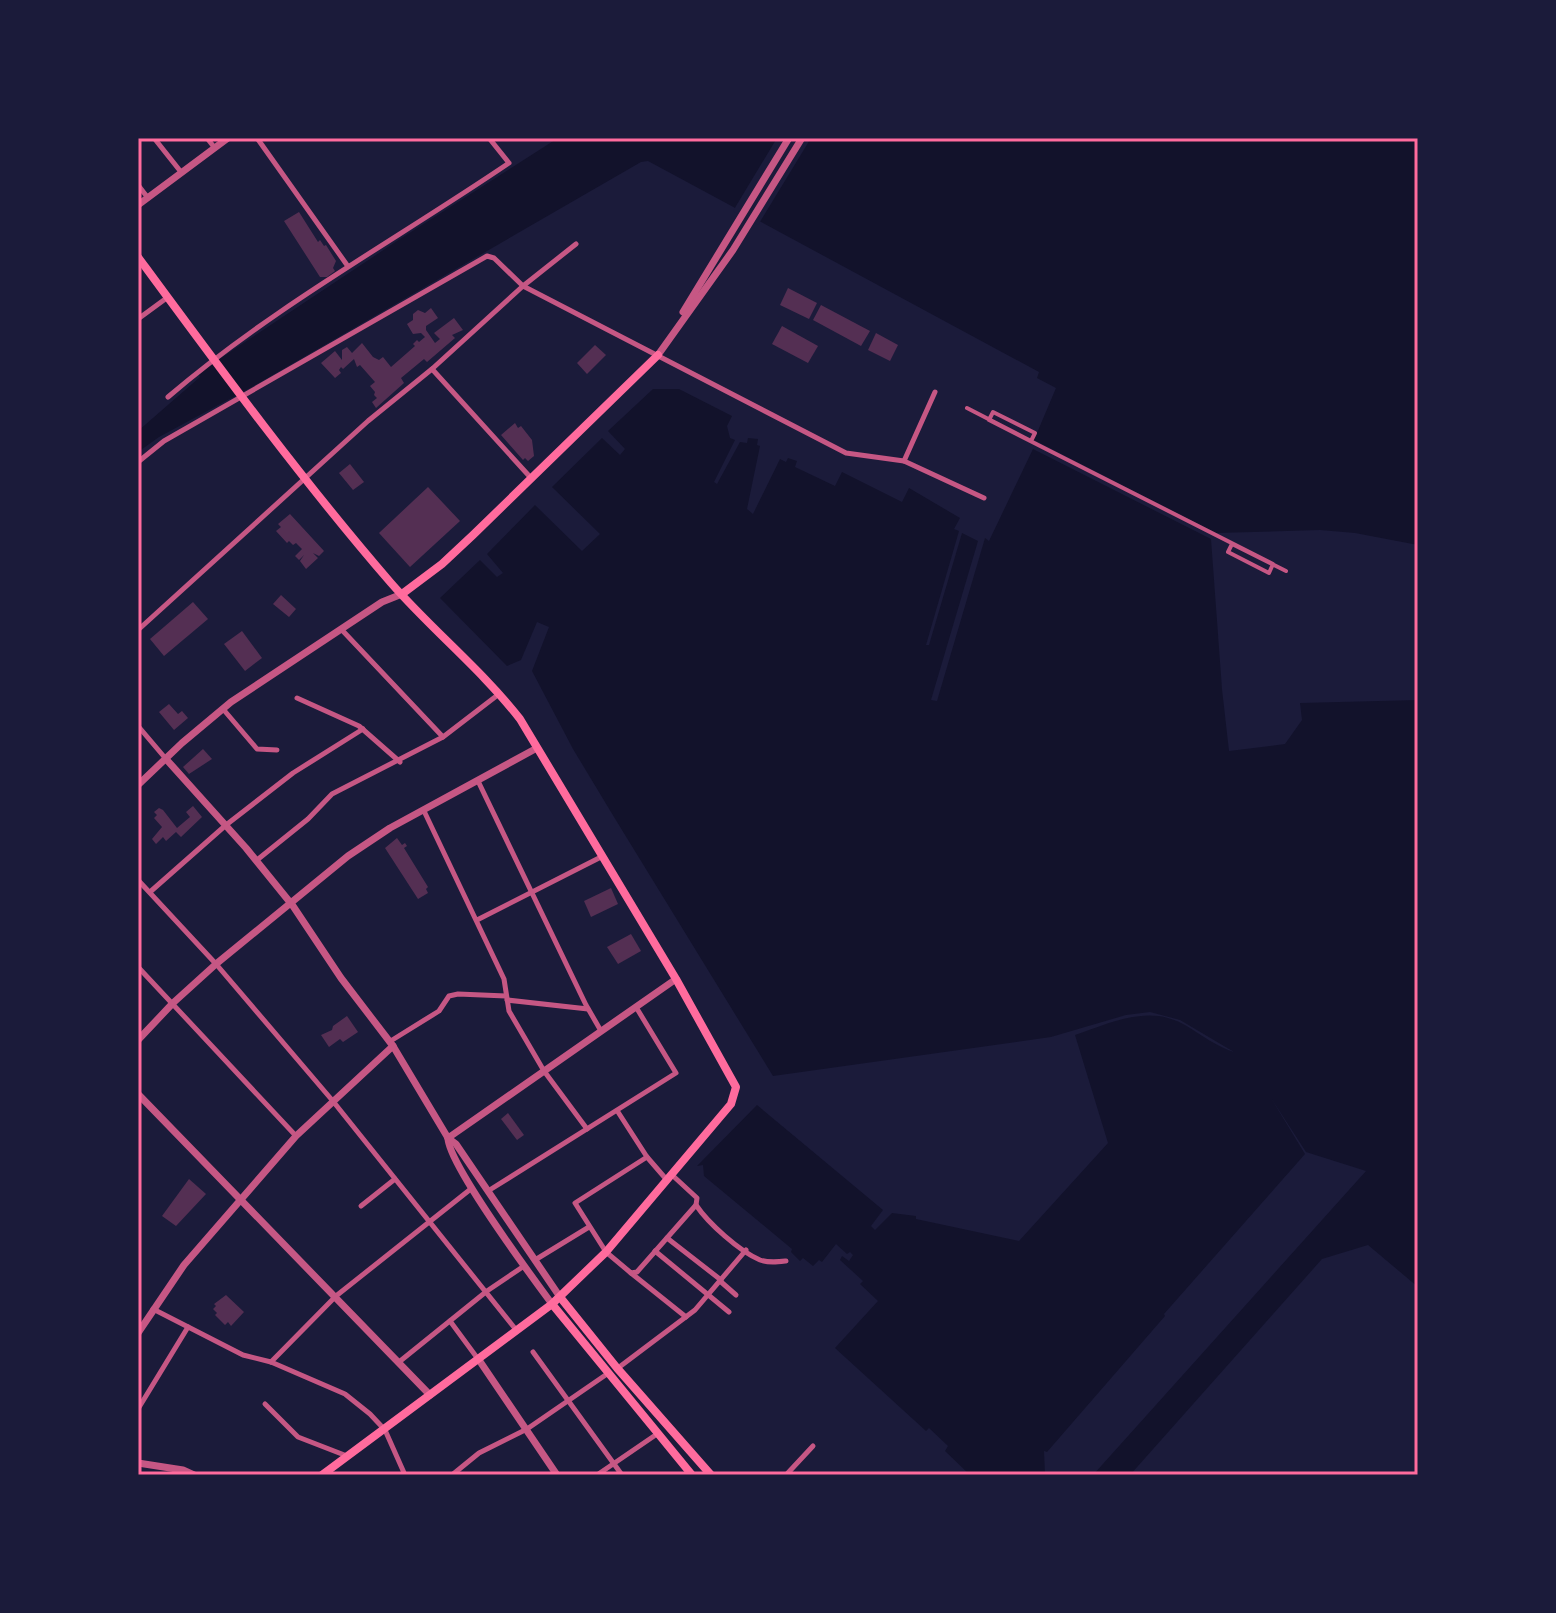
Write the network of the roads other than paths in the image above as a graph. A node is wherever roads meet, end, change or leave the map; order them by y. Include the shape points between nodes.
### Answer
1 (154, 138) edge
2 (207, 138) edge
3 (228, 138) edge
4 (257, 138) edge
5 (489, 138) edge
6 (789, 138) edge
7 (802, 138) edge
8 (214, 147) junction
9 (181, 172) junction
10 (138, 185) edge
11 (148, 198) junction
12 (138, 205) edge
13 (576, 244) dead end
14 (138, 257) edge
15 (347, 265) junction
16 (523, 286) junction
17 (168, 297) junction
18 (138, 319) edge
19 (658, 355) junction
20 (213, 358) junction
21 (432, 369) junction
22 (935, 392) dead end
23 (168, 397) dead end
24 (244, 397) junction
25 (967, 408) dead end
26 (904, 461) junction
27 (138, 462) edge
28 (305, 478) junction
29 (531, 479) junction
30 (984, 498) dead end
31 (1286, 571) dead end
32 (402, 594) junction
33 (341, 629) junction
34 (138, 630) edge
35 (500, 693) junction
36 (297, 698) dead end
37 (223, 709) junction
38 (138, 726) edge
39 (363, 729) junction
40 (443, 737) junction
41 (537, 748) junction
42 (277, 750) dead end
43 (166, 759) junction
44 (400, 762) junction
45 (478, 781) junction
46 (138, 785) edge
47 (424, 811) junction
48 (226, 825) junction
49 (603, 856) junction
50 (257, 860) junction
51 (138, 880) edge
52 (150, 892) junction
53 (533, 893) junction
54 (290, 902) junction
55 (477, 920) junction
56 (216, 964) junction
57 (138, 967) edge
58 (676, 979) junction
59 (507, 998) junction
60 (173, 1003) junction
61 (636, 1007) junction
62 (588, 1009) junction
63 (601, 1031) junction
64 (138, 1040) edge
65 (391, 1044) junction
66 (544, 1071) junction
67 (138, 1094) edge
68 (332, 1100) junction
69 (618, 1112) junction
70 (587, 1129) junction
71 (296, 1136) junction
72 (448, 1138) junction
73 (647, 1157) junction
74 (668, 1176) junction
75 (395, 1179) junction
76 (472, 1187) junction
77 (488, 1191) junction
78 (242, 1199) junction
79 (696, 1205) junction
80 (361, 1206) dead end
81 (431, 1220) junction
82 (589, 1227) junction
83 (667, 1238) junction
84 (746, 1250) junction
85 (655, 1251) junction
86 (606, 1252) junction
87 (535, 1260) junction
88 (786, 1261) dead end
89 (525, 1266) junction
90 (631, 1273) junction
91 (720, 1281) junction
92 (487, 1291) junction
93 (708, 1294) junction
94 (736, 1295) dead end
95 (336, 1296) junction
96 (560, 1297) junction
97 (552, 1304) junction
98 (153, 1309) junction
99 (729, 1312) dead end
100 (686, 1317) junction
101 (450, 1321) junction
102 (188, 1327) junction
103 (518, 1331) junction
104 (138, 1333) edge
105 (533, 1352) dead end
106 (479, 1360) junction
107 (271, 1362) junction
108 (399, 1362) junction
109 (617, 1368) junction
110 (607, 1374) junction
111 (430, 1395) junction
112 (568, 1401) junction
113 (265, 1404) dead end
114 (138, 1409) edge
115 (527, 1429) junction
116 (385, 1430) junction
117 (658, 1434) junction
118 (813, 1446) dead end
119 (348, 1456) junction
120 (138, 1463) edge
121 (614, 1464) junction
122 (194, 1475) edge
123 (322, 1475) edge
124 (405, 1475) edge
125 (452, 1475) edge
126 (557, 1475) edge
127 (597, 1475) edge
128 (622, 1475) edge
129 (692, 1475) edge
130 (711, 1475) edge
131 (786, 1475) edge

1 - 9 street
2 - 8 street
3 - 8 street
4 - 15 street
5 - 15 street via 509,163
6 - 19 street
7 - 19 street via 733,250
8 - 9 street
9 - 11 street
10 - 11 street
11 - 12 street
13 - 16 street
14 - 17 main road
15 - 20 street
16 - 19 street
16 - 21 street
16 - 24 street via 487,256
17 - 18 street
17 - 20 main road
19 - 26 street via 846,453
19 - 29 main road
20 - 23 street
20 - 24 main road
21 - 28 street
21 - 29 street
22 - 26 street
24 - 27 street via 164,441
24 - 28 main road
25 - 31 street via 1031,441 1035,433 993,412 989,420 1273,564 1269,573 1228,552 1232,544 1272,565
26 - 30 street
28 - 32 main road
28 - 34 street
29 - 32 main road via 442,564
32 - 33 street
32 - 35 main road
33 - 37 street
33 - 40 street
35 - 40 street
35 - 41 main road
36 - 39 street
37 - 42 street via 257,749
37 - 43 street
38 - 43 street
39 - 44 street
39 - 48 street via 293,773
40 - 44 street
41 - 45 street
41 - 49 main road
43 - 46 street
43 - 48 street
44 - 50 street via 332,794
45 - 47 street
45 - 53 street
47 - 54 street via 348,856
47 - 55 street
48 - 50 street
48 - 52 street
49 - 53 street
49 - 58 main road
50 - 54 street
51 - 52 street
52 - 56 street
53 - 55 street
53 - 62 street
54 - 56 street
54 - 65 street
55 - 59 street via 504,979
56 - 60 street
56 - 68 street
57 - 60 street
58 - 61 street
58 - 74 main road via 736,1091 731,1104
59 - 62 street
59 - 65 street via 449,996 439,1011
59 - 66 street via 509,1011
60 - 64 street
60 - 71 street
61 - 63 street
61 - 69 street via 676,1073
62 - 63 street
63 - 66 street
65 - 68 street
65 - 72 street
66 - 70 street
66 - 72 street
67 - 78 street
68 - 71 street
68 - 75 street
69 - 70 street
69 - 73 street
70 - 77 street
71 - 78 street
72 - 76 street via 448,1148
72 - 77 street
73 - 74 street
73 - 82 street via 575,1203
74 - 79 street via 697,1198
74 - 86 main road
75 - 80 street
75 - 81 street
76 - 81 street
76 - 89 street
77 - 87 street
78 - 95 street
78 - 98 street
79 - 83 street
79 - 84 street via 706,1220
81 - 92 street
81 - 95 street
82 - 86 street
82 - 87 street
83 - 85 street
83 - 91 street
84 - 88 street via 762,1261
84 - 91 street
85 - 90 street
85 - 93 street
86 - 90 street
86 - 96 main road
87 - 96 street
89 - 92 street
89 - 97 street
90 - 100 street
91 - 93 street
91 - 94 street
92 - 101 street
92 - 103 street
93 - 99 street
93 - 100 street
95 - 107 street
95 - 108 street
96 - 97 main road
96 - 109 main road
97 - 103 main road
97 - 110 main road
98 - 102 street
98 - 104 street
100 - 109 street
101 - 106 street
101 - 108 street
102 - 107 street via 243,1355
102 - 114 street
103 - 106 main road
105 - 112 street
106 - 111 main road
106 - 115 street
107 - 116 street via 345,1394
108 - 111 street
109 - 130 main road
110 - 112 street
110 - 117 main road
111 - 116 main road
112 - 115 street
112 - 121 street
113 - 119 street via 298,1437
115 - 125 street via 479,1453
115 - 126 street
116 - 119 main road
116 - 124 street
117 - 121 street
117 - 129 main road
118 - 131 street
119 - 123 main road
120 - 122 street
121 - 127 street
121 - 128 street

